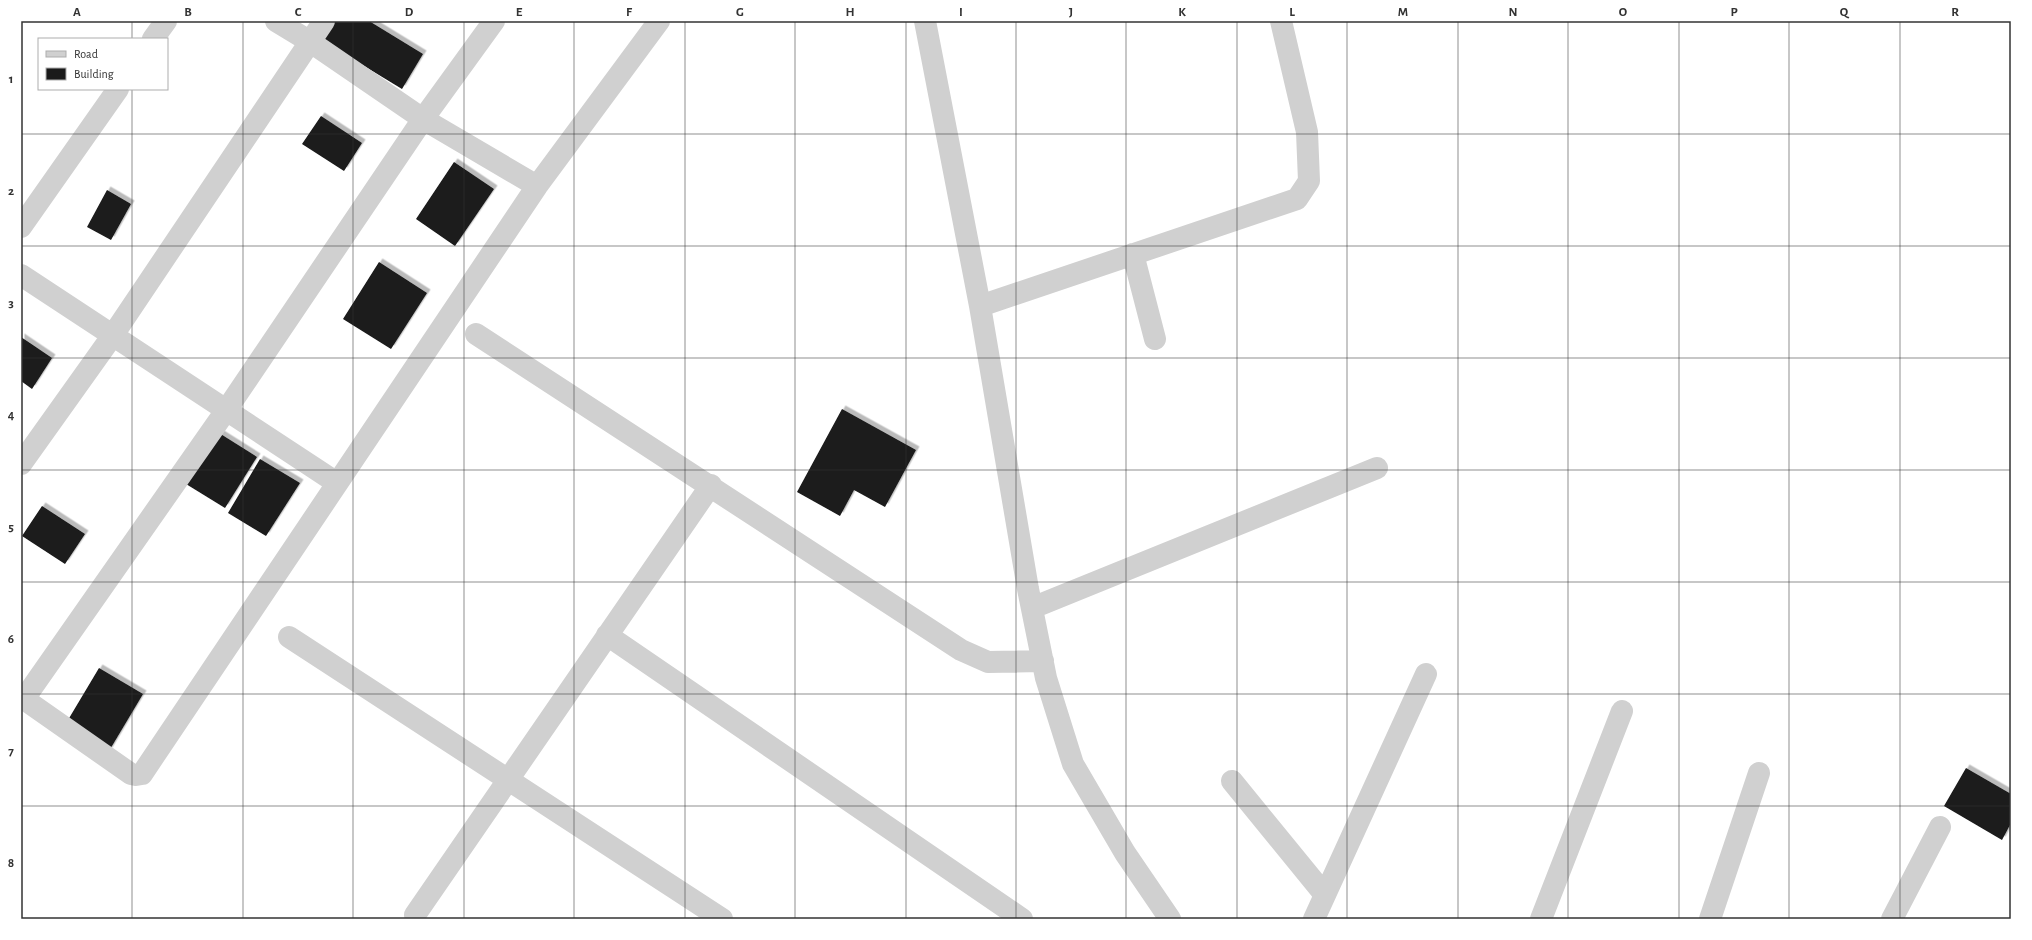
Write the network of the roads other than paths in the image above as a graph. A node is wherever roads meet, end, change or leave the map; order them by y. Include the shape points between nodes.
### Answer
1 (166, 21) edge
2 (276, 21) edge
3 (324, 21) edge
4 (494, 21) edge
5 (659, 21) edge
6 (925, 21) edge
7 (1281, 21) edge
8 (154, 38) edge
9 (309, 41) junction
10 (117, 90) edge
11 (423, 119) junction
12 (537, 186) junction
13 (21, 227) edge
14 (1133, 254) junction
15 (21, 275) edge
16 (980, 306) junction
17 (476, 334) dead end
18 (113, 335) junction
19 (1155, 339) dead end
20 (227, 409) junction
21 (21, 464) edge
22 (1377, 468) dead end
23 (337, 483) junction
24 (711, 485) junction
25 (1032, 608) junction
26 (607, 635) junction
27 (288, 637) dead end
28 (1043, 661) junction
29 (1426, 674) dead end
30 (23, 698) edge
31 (1622, 711) dead end
32 (1759, 773) dead end
33 (508, 780) junction
34 (1232, 781) dead end
35 (1940, 827) dead end
36 (1325, 895) junction
37 (415, 915) dead end
38 (722, 919) edge
39 (1022, 919) edge
40 (1170, 919) edge
41 (1314, 919) edge
42 (1541, 919) edge
43 (1710, 919) edge
44 (1892, 919) edge

1 - 8 street
2 - 9 street
3 - 9 street
4 - 11 street
5 - 12 street
6 - 16 street
7 - 14 street via 1307,132 1309,181 1297,199
9 - 11 street
9 - 18 street
10 - 13 street
11 - 12 street
11 - 20 street
12 - 23 street
14 - 16 street
14 - 19 street
15 - 18 street
16 - 25 street
17 - 24 street
18 - 20 street
18 - 21 street
20 - 23 street
20 - 30 street
22 - 25 street
23 - 30 street via 142,774 131,774
24 - 26 street
24 - 28 street via 961,650 988,662
25 - 28 street
26 - 33 street
26 - 39 street
27 - 33 street
28 - 40 street via 1073,764 1125,853
29 - 36 street
31 - 42 street
32 - 43 street
33 - 37 street
33 - 38 street
34 - 36 street
35 - 44 street
36 - 41 street

